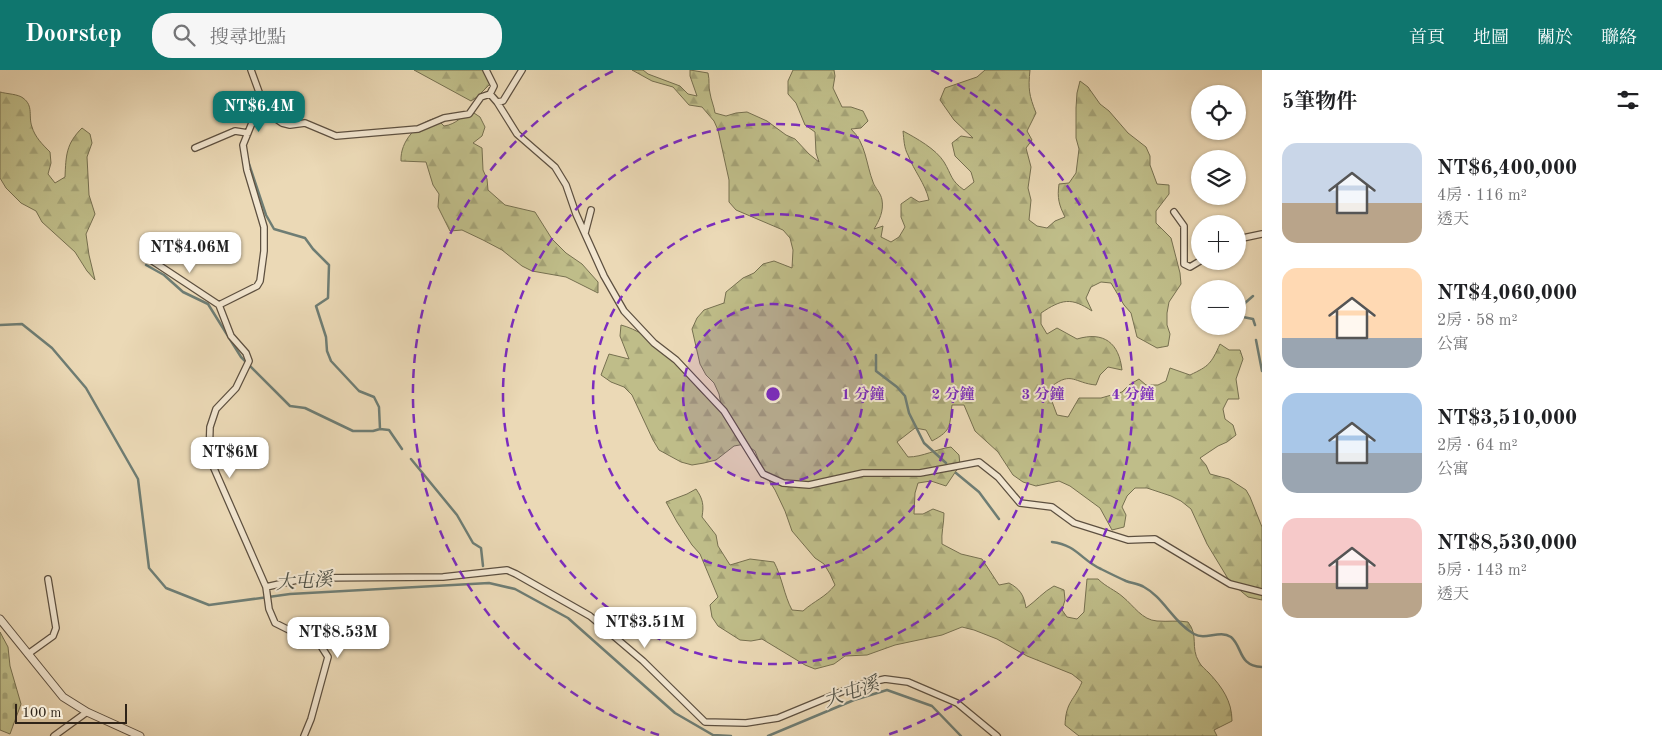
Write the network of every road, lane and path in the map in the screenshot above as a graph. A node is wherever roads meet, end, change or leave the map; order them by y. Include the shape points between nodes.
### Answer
1 (251, 70) edge
2 (486, 70) edge
3 (522, 70) edge
4 (490, 94) junction
5 (498, 102) junction
6 (256, 113) junction
7 (248, 133) junction
8 (195, 148) dead end
9 (591, 210) dead end
10 (1174, 212) dead end
11 (585, 233) junction
12 (1262, 234) edge
13 (1246, 237) edge
14 (151, 260) dead end
15 (1191, 266) edge
16 (219, 305) junction
17 (48, 579) dead end
18 (266, 589) junction
19 (1262, 592) edge
20 (0, 619) edge
21 (28, 654) junction
22 (87, 712) junction
23 (54, 736) edge
24 (140, 736) edge
25 (304, 736) edge
26 (997, 736) edge

1 - 6 street via 259,92
2 - 4 street via 494,86
3 - 5 street via 508,94
4 - 5 street
4 - 6 street via 480,97 469,114 444,118 418,129 336,136 305,123 290,125 269,114
5 - 11 street via 518,134 555,167 566,185
6 - 7 street
7 - 8 street via 235,131
7 - 16 street via 243,145 247,170 264,226 260,281 257,286
9 - 11 street
10 - 15 street via 1184,226 1184,264
11 - 19 street via 624,311 724,411 764,474 783,484 809,485 863,473 920,473 979,462 998,477 1020,503 1052,507 1074,523 1128,540 1155,539 1230,584
12 - 13 street
14 - 16 street
16 - 18 street via 231,336 249,361 236,388 216,409 210,427 209,456
17 - 21 street via 56,628 53,636
18 - 25 street via 275,623 321,646 328,657
18 - 26 street via 306,578 443,577 507,570 590,616 643,661 705,722 746,723 778,718 858,685 886,678 908,682 957,703
20 - 21 street
21 - 22 street via 63,697
22 - 23 street
22 - 24 street

